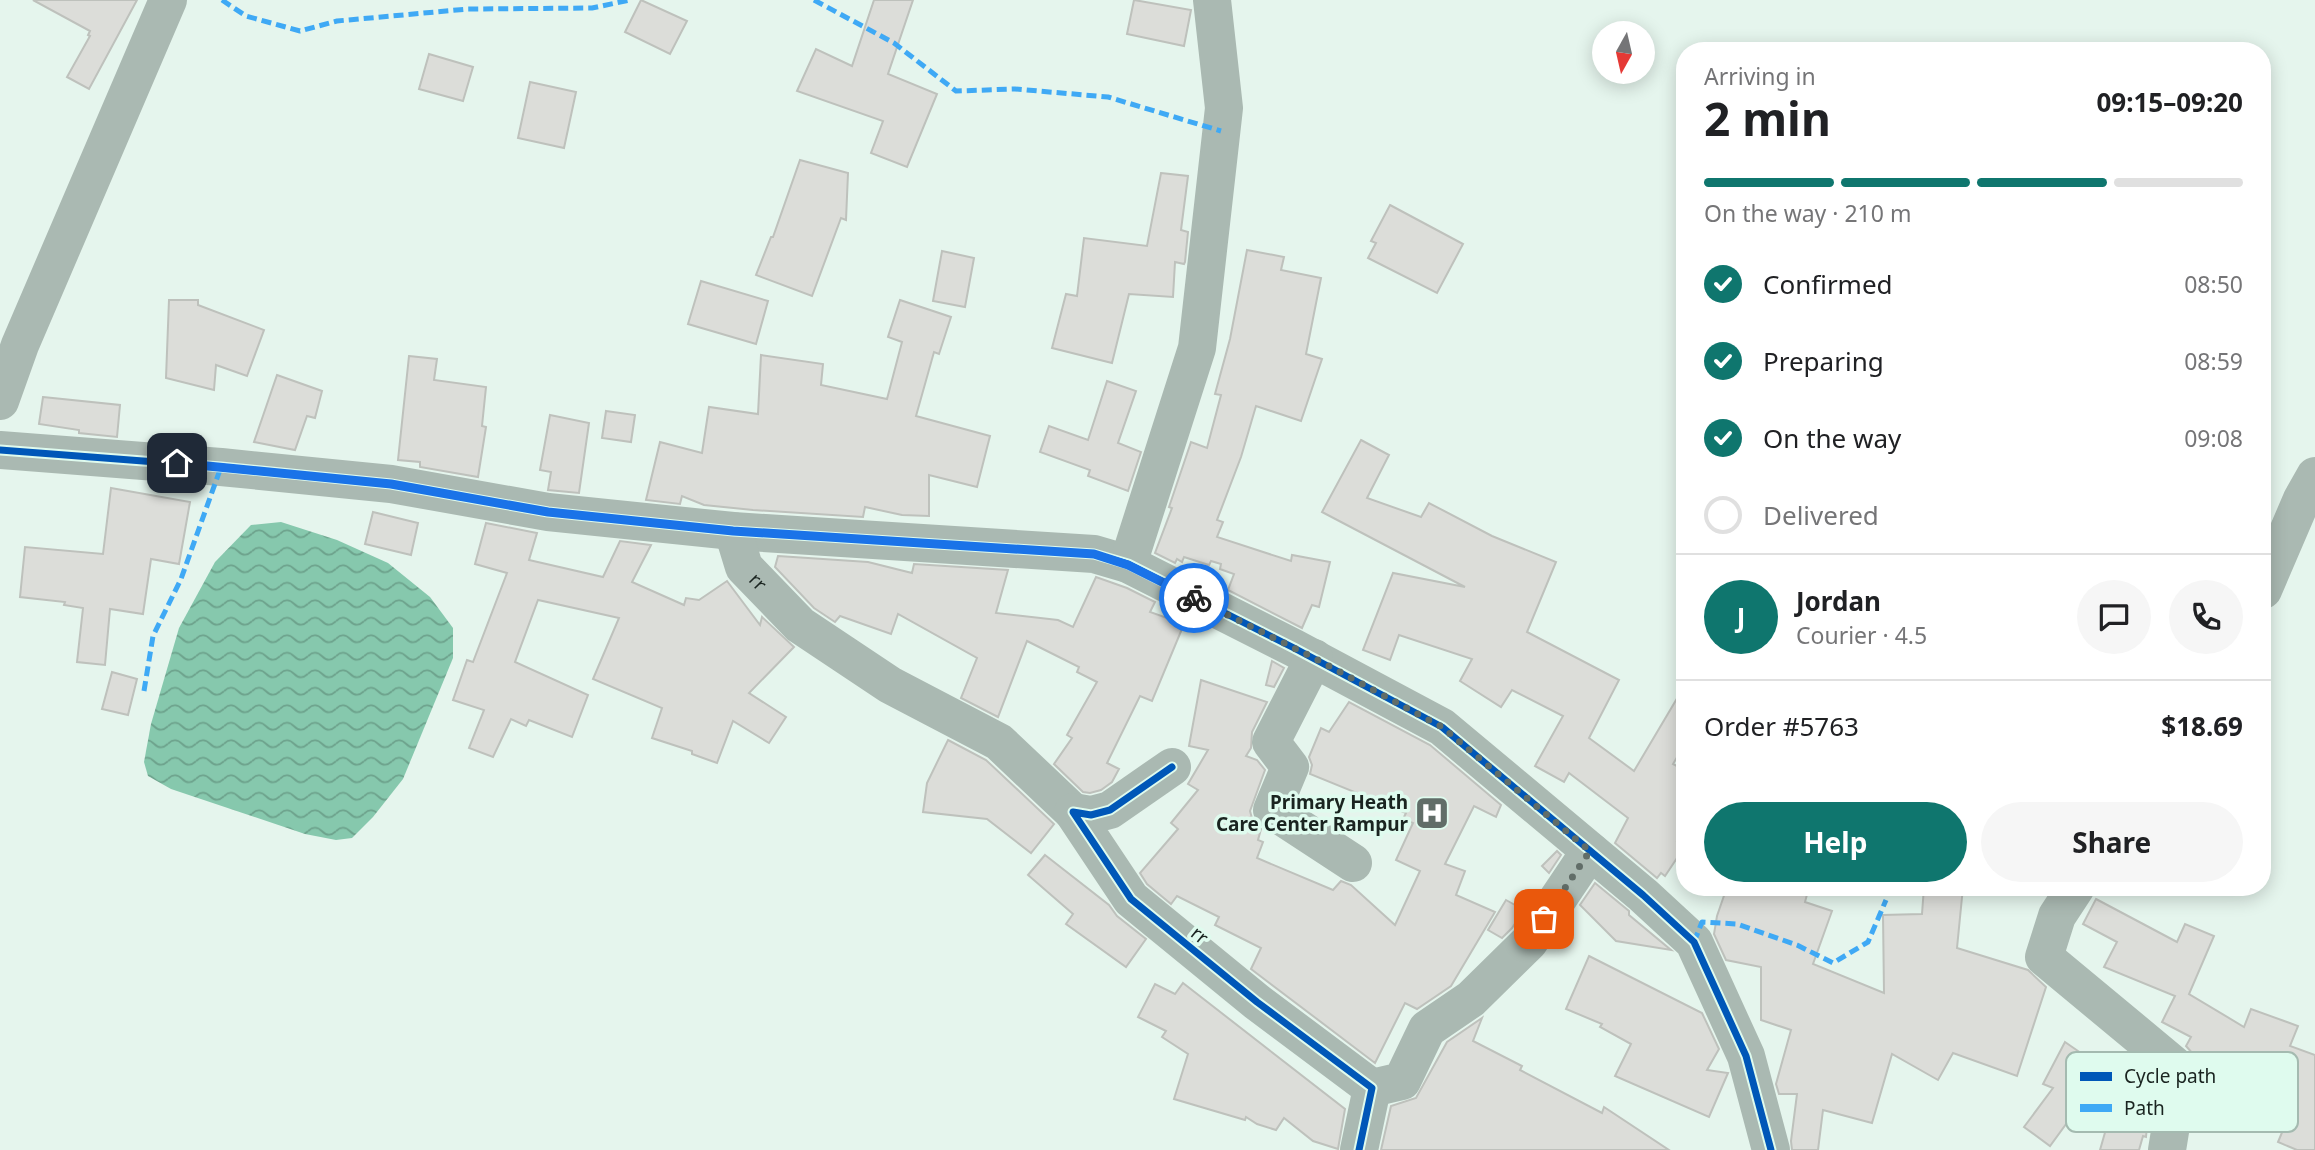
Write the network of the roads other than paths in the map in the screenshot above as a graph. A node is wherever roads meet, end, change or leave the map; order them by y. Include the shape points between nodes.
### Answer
1 (168, 0) edge
2 (1212, 0) edge
3 (0, 401) edge
4 (0, 450) edge
5 (2315, 476) edge
6 (733, 531) junction
7 (1128, 565) junction
8 (2271, 571) edge
9 (1314, 658) junction
10 (1172, 767) dead end
11 (1073, 812) junction
12 (1590, 851) junction
13 (1353, 863) dead end
14 (2070, 896) edge
15 (2158, 1052) edge
16 (1372, 1088) junction
17 (2169, 1132) edge
18 (1359, 1150) edge
19 (1771, 1150) edge
20 (2166, 1150) edge

1 - 3 street
2 - 7 street via 1223,108 1197,348
4 - 6 street via 391,484 548,512
5 - 8 street
6 - 7 street via 1094,554
6 - 11 street, rr via 744,567 800,625 890,685 999,742
7 - 9 street
9 - 12 street via 1442,727
9 - 13 street via 1271,742 1290,767 1272,810
10 - 11 street via 1110,810 1091,815
11 - 16 street, rr via 1131,899
12 - 16 street via 1529,942 1471,999 1427,1029 1402,1081
12 - 19 street via 1694,943 1746,1056
14 - 15 street via 2057,916 2044,957
16 - 18 street
17 - 20 street

